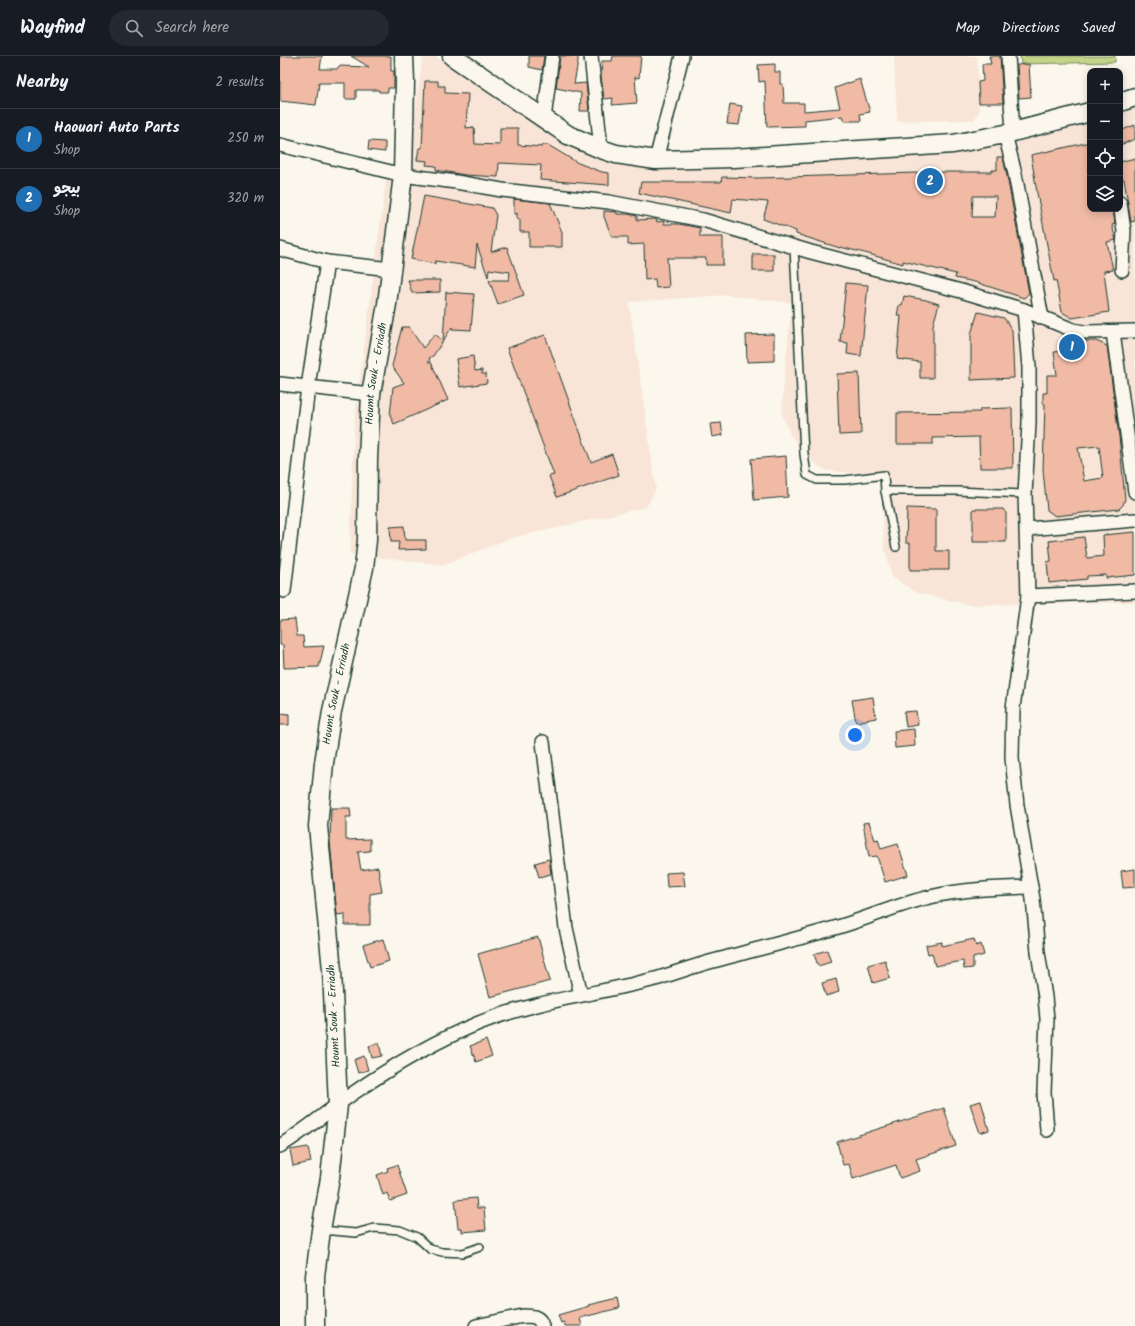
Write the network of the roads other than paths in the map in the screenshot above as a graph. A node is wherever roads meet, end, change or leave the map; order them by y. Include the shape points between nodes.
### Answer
1 (552, 56) edge
2 (591, 56) edge
3 (682, 56) edge
4 (1008, 56) edge
5 (454, 57) edge
6 (405, 59) edge
7 (1135, 97) edge
8 (1123, 101) edge
9 (1087, 113) edge
10 (544, 119) junction
11 (1009, 133) junction
12 (280, 147) edge
13 (601, 149) junction
14 (656, 160) junction
15 (403, 175) junction
16 (1121, 212) edge
17 (794, 247) junction
18 (280, 249) edge
19 (327, 262) junction
20 (391, 269) junction
21 (1122, 270) dead end
22 (1024, 310) junction
23 (1042, 318) junction
24 (1135, 331) edge
25 (1113, 332) junction
26 (280, 384) edge
27 (308, 387) junction
28 (371, 394) junction
29 (885, 492) junction
30 (1135, 492) edge
31 (1025, 494) junction
32 (1135, 520) edge
33 (1027, 529) junction
34 (896, 547) dead end
35 (284, 591) dead end
36 (1135, 591) edge
37 (1028, 596) junction
38 (543, 742) dead end
39 (1031, 887) junction
40 (580, 995) junction
41 (338, 1105) junction
42 (1047, 1130) dead end
43 (280, 1146) edge
44 (320, 1230) junction
45 (480, 1247) dead end
46 (315, 1326) edge
47 (476, 1326) edge
48 (542, 1326) edge

1 - 10 street
2 - 13 street
3 - 14 street
4 - 11 street
5 - 10 street
6 - 15 street, Houmt Souk - Erriadh
7 - 8 street
9 - 11 street
10 - 13 street via 568,134
11 - 14 street via 935,146
11 - 23 street
12 - 15 street
13 - 14 street
15 - 17 street via 502,190 609,202 703,220
15 - 20 street, Houmt Souk - Erriadh
16 - 21 street via 1124,231
17 - 22 street
17 - 29 lane via 807,475 817,480 845,480 884,475
18 - 19 street
19 - 20 street
19 - 27 street
20 - 28 street, Houmt Souk - Erriadh
22 - 23 street
22 - 31 street via 1029,398
23 - 25 street via 1073,330
24 - 25 street
25 - 30 street
26 - 27 street
27 - 28 street
27 - 35 street
28 - 41 street, Houmt Souk - Erriadh via 364,568 332,711 318,826 332,970
29 - 31 lane
29 - 34 lane
31 - 33 street
32 - 33 street
33 - 37 street
36 - 37 street
37 - 39 street via 1013,708 1012,758
38 - 40 street via 566,928
39 - 40 street via 974,890 928,897 840,927 638,983
39 - 42 street via 1046,1012 1044,1092
40 - 41 street via 537,1004 479,1024 407,1060
41 - 43 street
41 - 44 street, Houmt Souk - Erriadh via 330,1178
44 - 45 lane via 356,1233 374,1228 400,1230 417,1237 430,1249 439,1252 458,1254
44 - 46 street, Houmt Souk - Erriadh via 315,1276
47 - 48 street via 531,1316 536,1317

